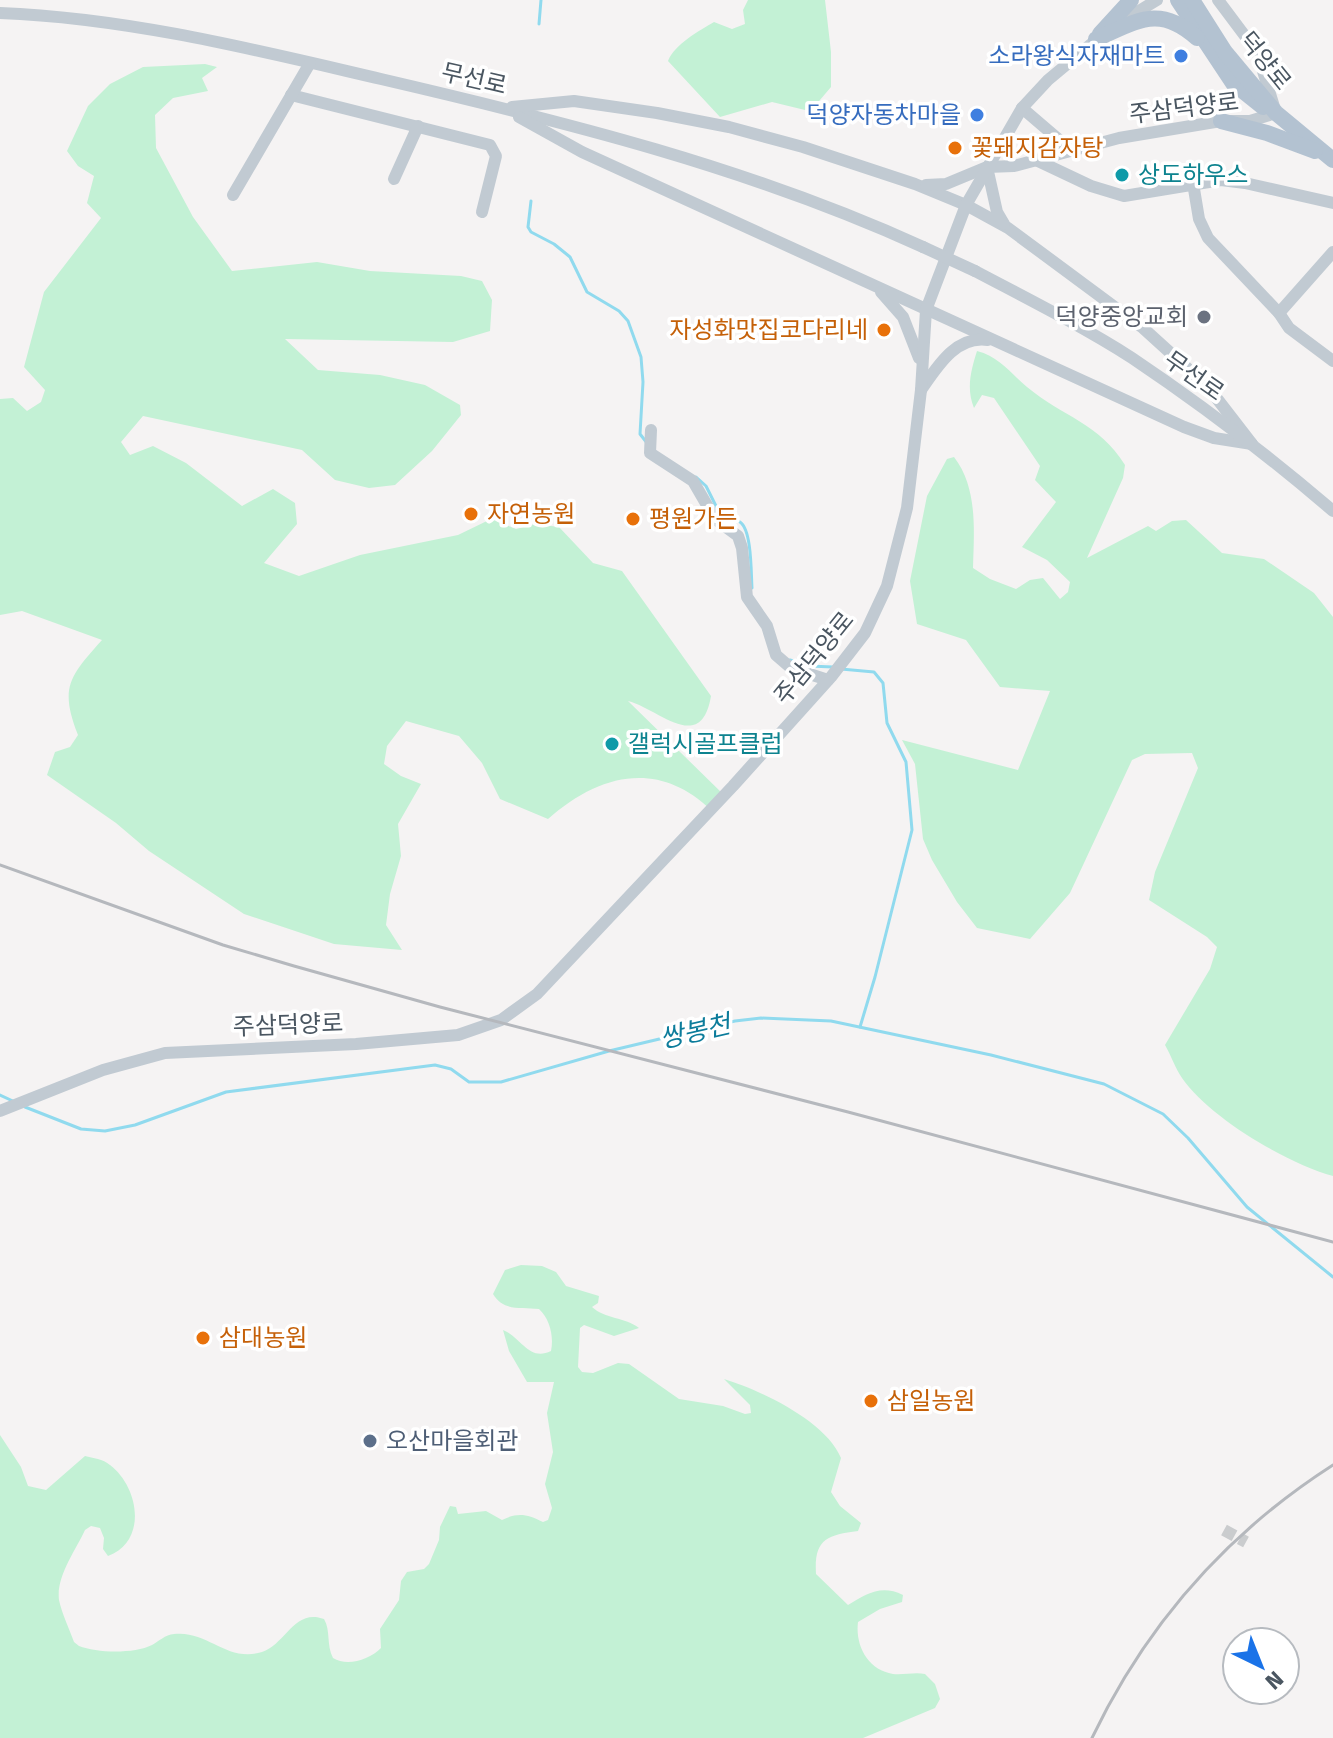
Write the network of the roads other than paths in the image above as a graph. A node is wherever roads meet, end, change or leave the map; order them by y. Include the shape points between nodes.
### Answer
1 (1131, 0) edge
2 (1157, 0) edge
3 (1178, 0) edge
4 (1192, 0) edge
5 (1218, 0) edge
6 (0, 13) edge
7 (1096, 39) junction
8 (1208, 47) junction
9 (310, 63) junction
10 (1236, 85) junction
11 (291, 95) junction
12 (502, 107) junction
13 (1022, 108) junction
14 (1276, 113) junction
15 (1221, 121) junction
16 (418, 126) junction
17 (1071, 150) junction
18 (1332, 159) edge
19 (1036, 160) junction
20 (987, 167) junction
21 (394, 179) dead end
22 (1193, 183) junction
23 (915, 184) junction
24 (233, 195) dead end
25 (1333, 203) edge
26 (966, 205) junction
27 (482, 212) dead end
28 (1008, 228) junction
29 (1333, 252) edge
30 (873, 285) junction
31 (926, 310) junction
32 (1279, 313) junction
33 (994, 340) junction
34 (1333, 361) edge
35 (922, 365) junction
36 (921, 390) junction
37 (651, 430) dead end
38 (1252, 444) junction
39 (1333, 511) edge
40 (830, 678) junction
41 (0, 1111) edge

1 - 7 main road
2 - 7 street
3 - 8 main road, 덕양로
4 - 14 main road, 덕양로 via 1225,52
5 - 14 street, 덕양로 via 1261,60
6 - 9 street, 무선로 via 133,26
7 - 8 main road via 1161,17
7 - 13 street
8 - 10 main road, 덕양로
9 - 11 street
9 - 12 street, 무선로
10 - 14 main road, 덕양로
10 - 15 main road via 1242,109
11 - 16 street
11 - 24 street
12 - 23 street via 574,101 657,113 803,147
12 - 30 street via 582,152
12 - 38 street, 무선로, bridge via 741,175 923,247 1131,358
13 - 17 street
13 - 20 street
14 - 15 street, 주삼덕양로 via 1250,121
14 - 18 main road, 덕양로
15 - 17 street, 주삼덕양로
15 - 18 main road
16 - 21 street
16 - 27 street via 495,149
17 - 19 street, 주삼덕양로
19 - 20 street, 주삼덕양로
19 - 22 street via 1124,196
20 - 23 street via 946,184
20 - 26 street, 주삼덕양로
20 - 28 street via 998,216
22 - 25 street via 1232,181
22 - 32 street via 1206,236
23 - 26 street
26 - 28 street
26 - 31 street, 주삼덕양로
28 - 38 street via 1196,374
29 - 32 street
30 - 31 street
30 - 35 street via 903,317
31 - 33 street
31 - 35 street, 주삼덕양로
32 - 34 street via 1289,328
33 - 36 street via 974,340 953,350
33 - 38 street via 1200,434
35 - 36 street, 주삼덕양로
36 - 40 street, 주삼덕양로 via 897,553 876,613
37 - 40 street via 649,451 693,481 715,519 738,536 747,597 767,626 776,655 791,668
38 - 39 street, 무선로
40 - 41 street, 주삼덕양로 via 565,966 501,1020 437,1039 165,1053 103,1070

